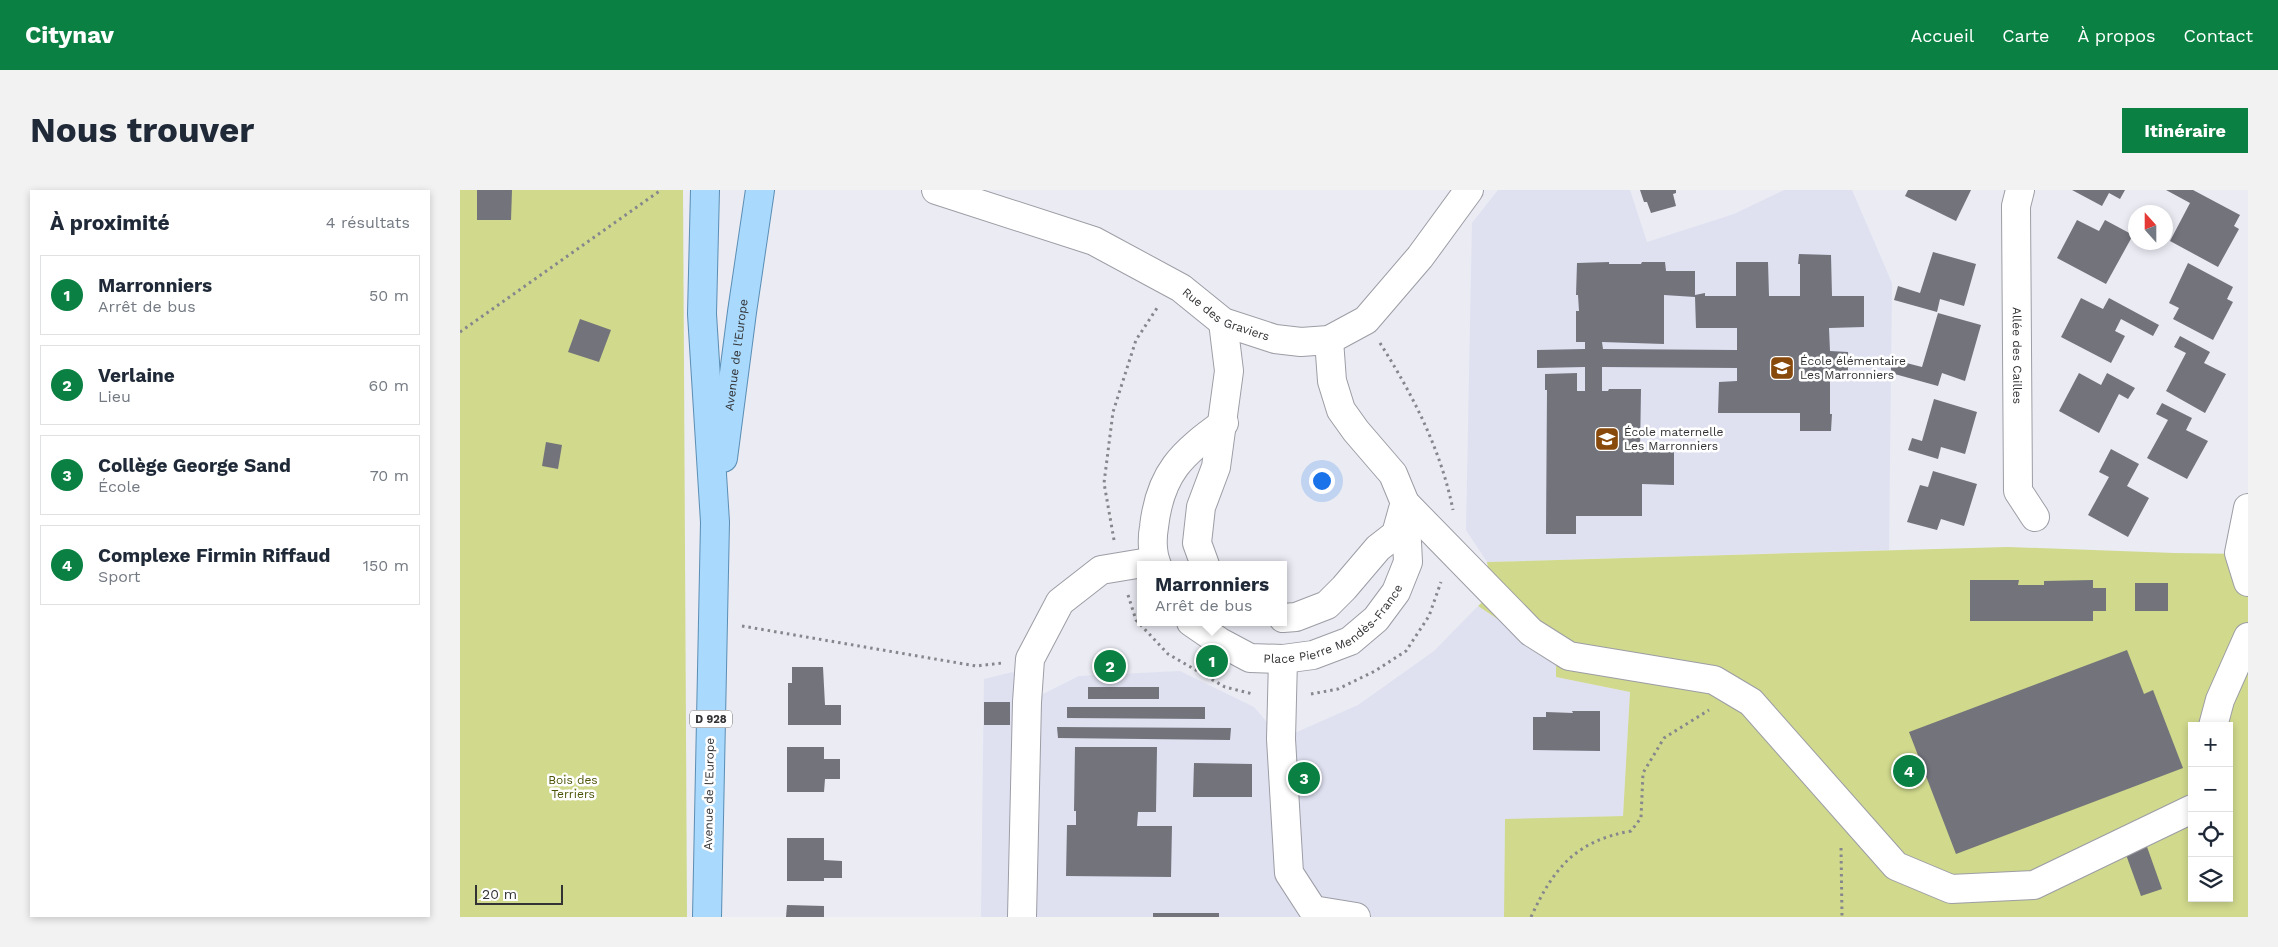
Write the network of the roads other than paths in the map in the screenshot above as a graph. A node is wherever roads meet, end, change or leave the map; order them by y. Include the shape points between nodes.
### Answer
1 (705, 190) edge
2 (760, 190) edge
3 (936, 190) edge
4 (1469, 190) edge
5 (2020, 190) edge
6 (1223, 322) junction
7 (1329, 340) junction
8 (1224, 422) junction
9 (1405, 504) junction
10 (2246, 513) edge
11 (2035, 516) dead end
12 (715, 522) junction
13 (1156, 561) edge
14 (1204, 561) edge
15 (1137, 565) edge
16 (2248, 582) edge
17 (1287, 618) edge
18 (1198, 626) edge
19 (2248, 637) edge
20 (1283, 659) junction
21 (2214, 722) edge
22 (2188, 811) edge
23 (706, 917) edge
24 (1022, 917) edge
25 (1356, 917) edge

1 - 12 main road, Avenue de l'Europe / D 928 via 702,314
2 - 12 main road, Avenue de l'Europe / D 928
3 - 6 street, Rue des Graviers via 1094,241 1173,284
4 - 7 street, Rue des Graviers via 1420,257 1366,320
5 - 11 street, Allée des Cailles via 2016,206 2018,491
6 - 7 street, Rue des Graviers via 1275,339 1301,342
6 - 8 street via 1229,371
7 - 9 street, Place Pierre Mendès-France via 1332,381 1341,410 1393,474
8 - 13 street via 1195,444 1168,475 1156,505 1153,535
8 - 14 street via 1216,467 1201,507 1198,543
9 - 17 street, Place Pierre Mendès-France via 1396,534 1378,548 1327,605
9 - 20 street, Place Pierre Mendès-France via 1408,562 1396,592 1376,619 1350,641 1313,655
9 - 22 street via 1531,632 1569,656 1714,680 1751,702 1896,866 1951,890 2034,885
10 - 16 street via 2239,553
12 - 23 main road, Avenue de l'Europe / D 928
15 - 24 street via 1101,570 1060,602 1030,659
18 - 20 street, Place Pierre Mendès-France via 1250,658
19 - 21 street via 2220,700
20 - 25 street via 1281,739 1290,873 1313,910

